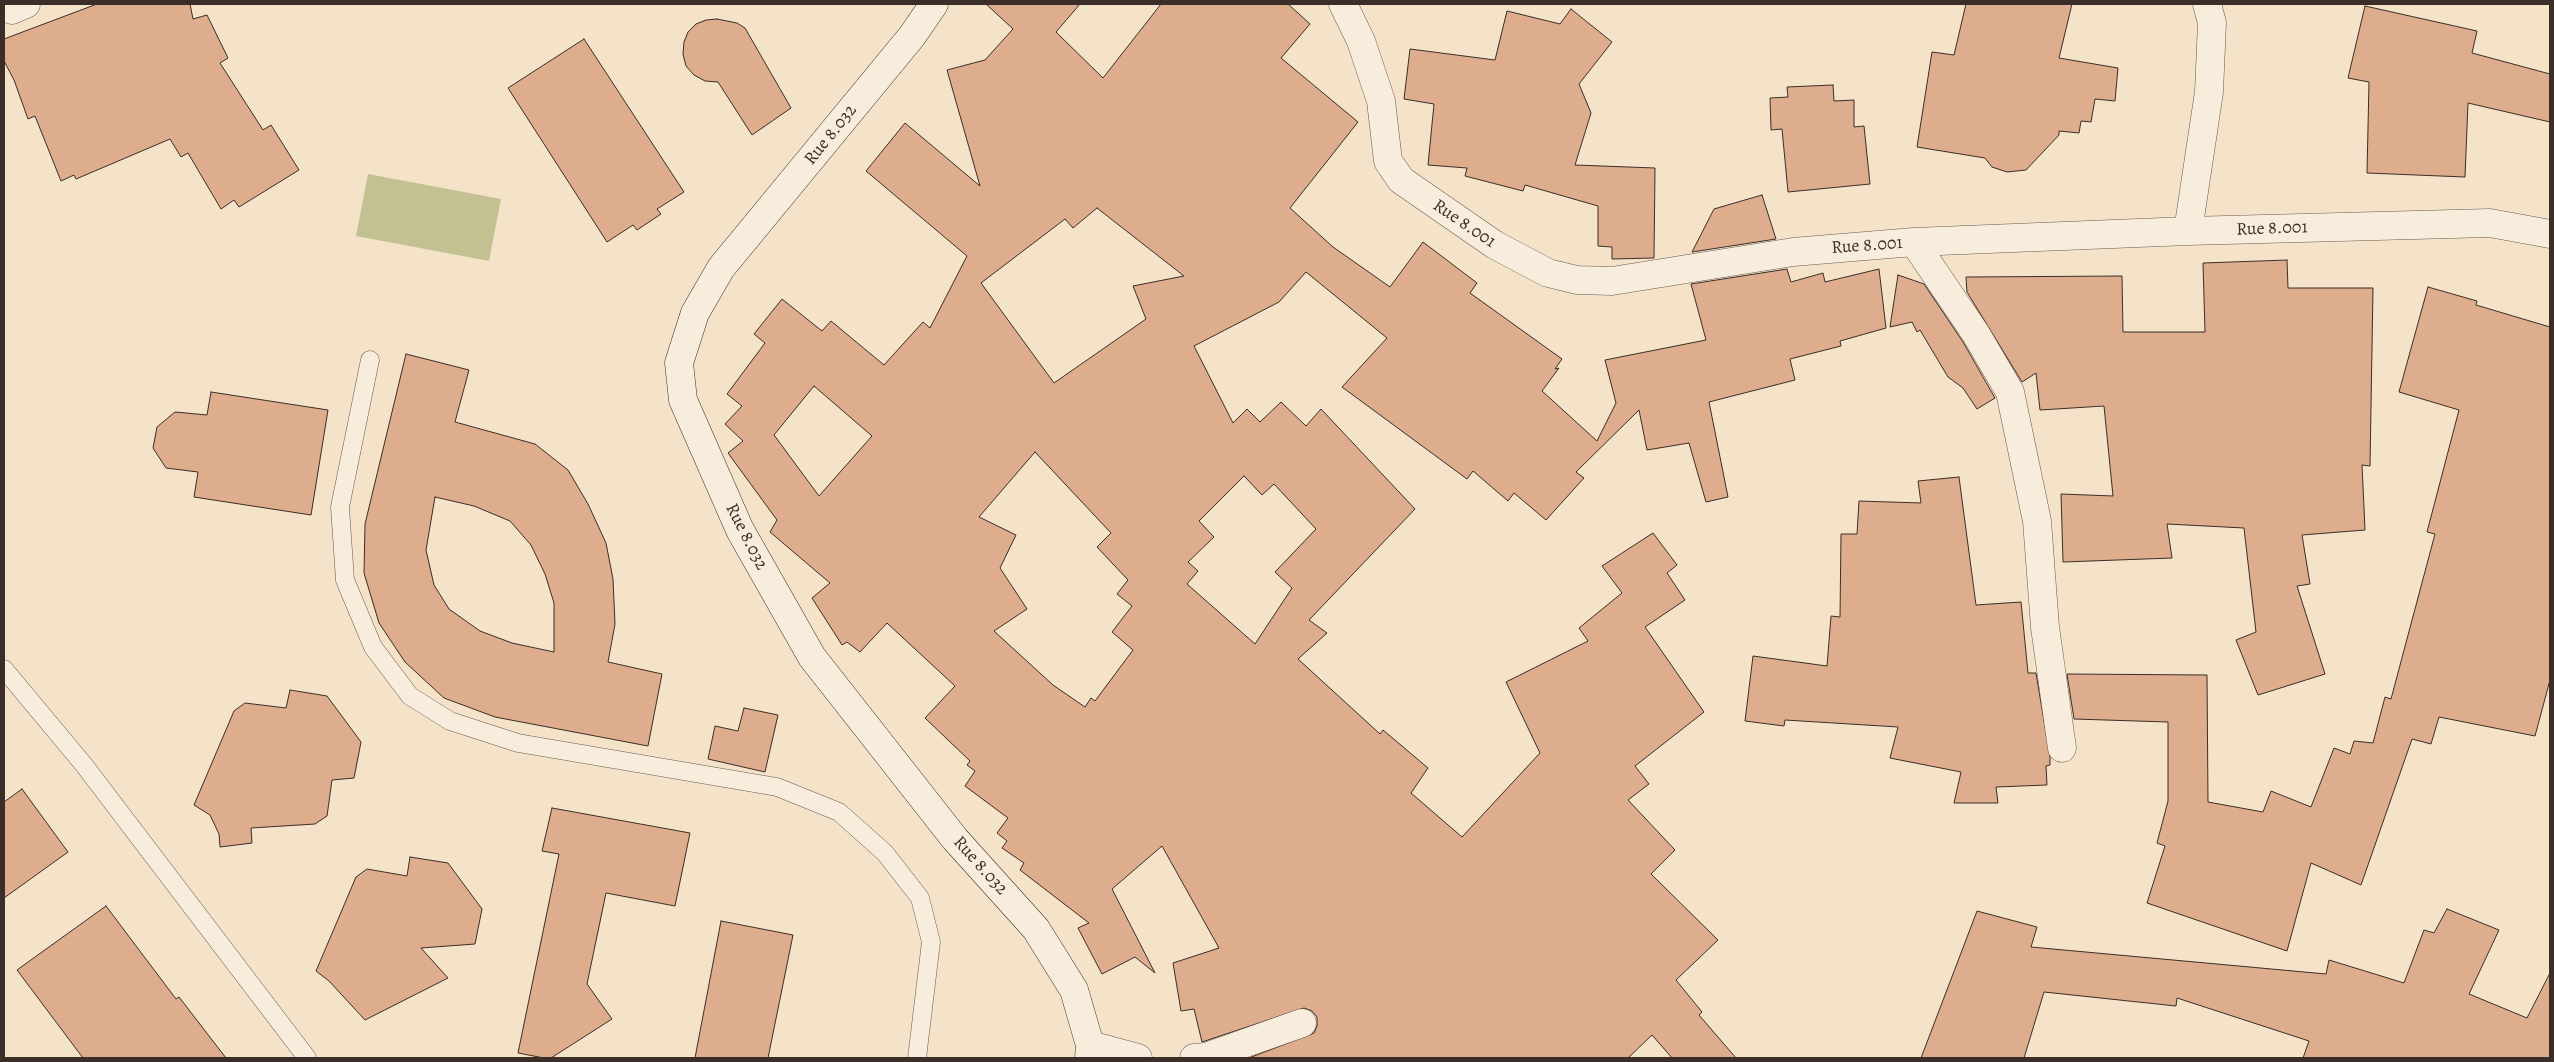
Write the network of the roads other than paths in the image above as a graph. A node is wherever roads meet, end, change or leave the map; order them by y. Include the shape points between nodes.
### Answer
1 (934, 4) edge
2 (1343, 4) edge
3 (2207, 4) edge
4 (2188, 231) junction
5 (2550, 234) edge
6 (1914, 242) junction
7 (370, 360) dead end
8 (4, 669) edge
9 (2062, 748) dead end
10 (1302, 1023) dead end
11 (1089, 1052) edge
12 (307, 1058) edge
13 (917, 1058) edge
14 (1138, 1058) edge
15 (1194, 1058) edge

1 - 11 street, Rue 8.032 via 912,36 721,268 695,313 679,362 683,400 740,530 812,657 955,839 1036,929 1074,990
2 - 6 street, Rue 8.001 via 1361,41 1381,101 1388,161 1401,180 1495,245 1548,273 1577,280 1612,281 1793,252
3 - 4 street via 2212,23 2209,92
4 - 5 street, Rue 8.001 via 2490,223
4 - 6 street, Rue 8.001
6 - 9 street via 1976,334 2010,392 2037,521 2045,627
7 - 13 lane via 340,507 345,580 373,648 410,696 450,721 518,743 777,787 839,812 885,852 920,898 932,942
8 - 12 lane via 84,764
10 - 15 street
11 - 14 street

